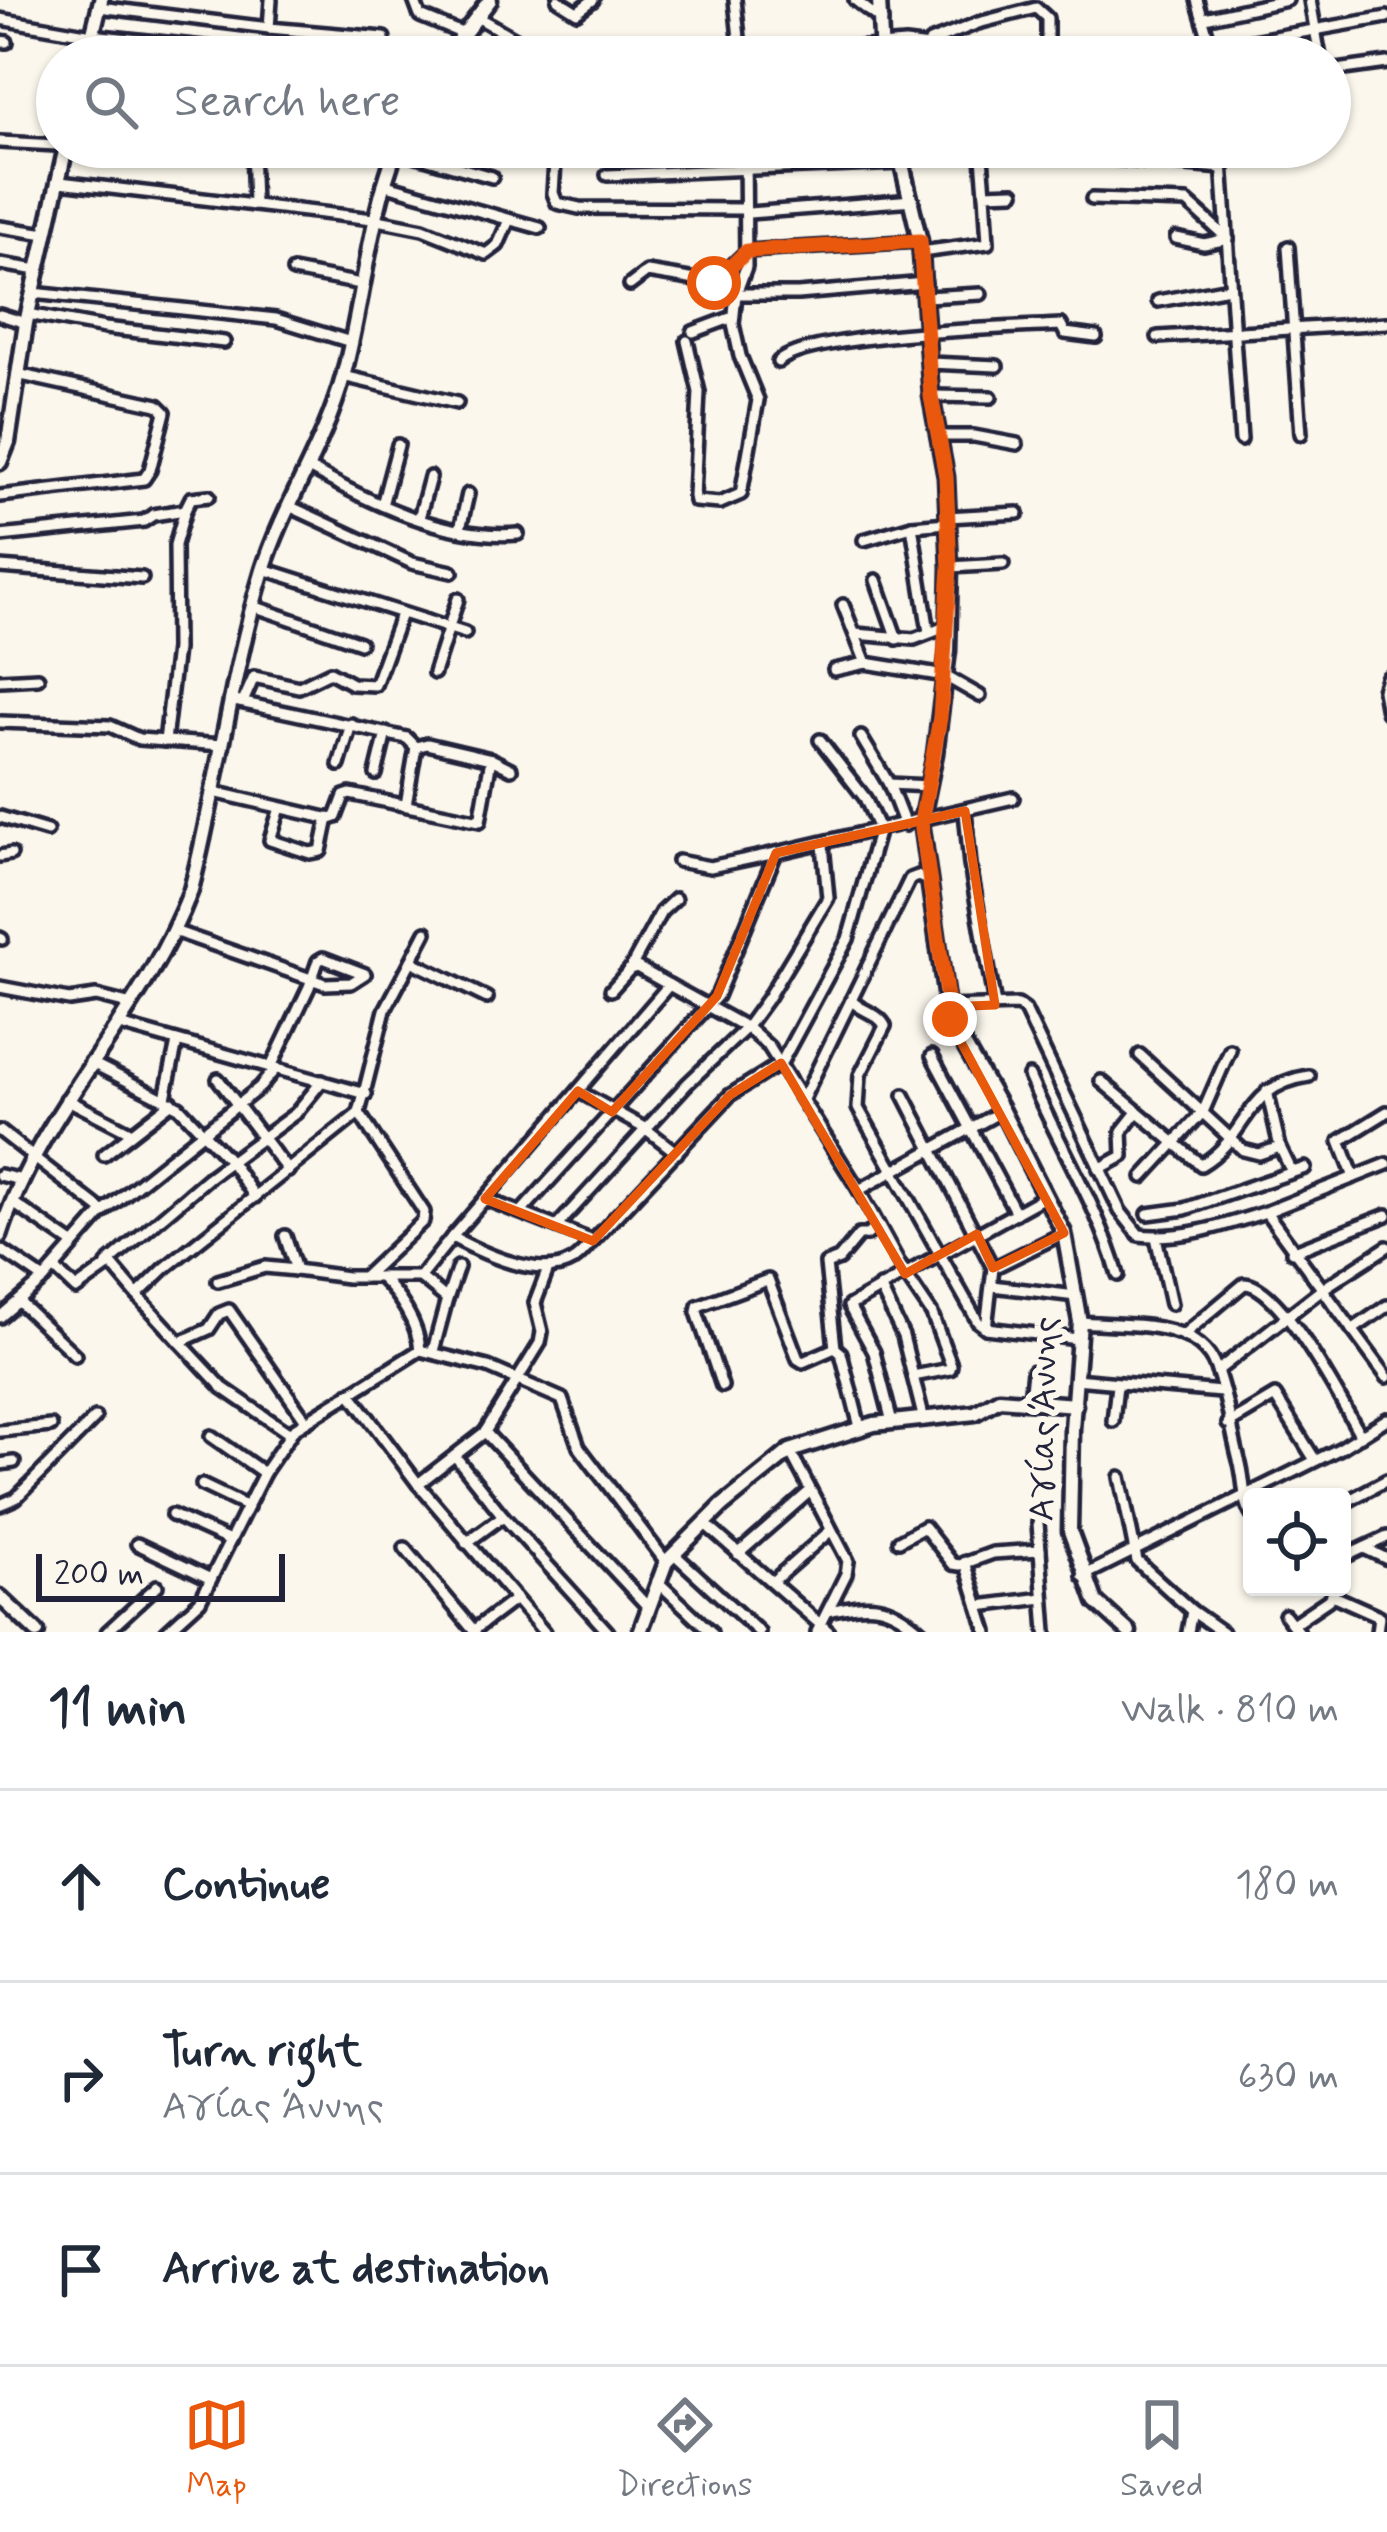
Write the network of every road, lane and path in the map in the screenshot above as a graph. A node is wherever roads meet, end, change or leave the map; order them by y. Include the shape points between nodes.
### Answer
1 (272, 0) edge
2 (414, 0) edge
3 (490, 0) edge
4 (558, 0) edge
5 (592, 0) edge
6 (735, 0) edge
7 (855, 0) edge
8 (879, 0) edge
9 (1197, 0) edge
10 (1287, 0) edge
11 (1310, 0) edge
12 (100, 4) edge
13 (477, 17) junction
14 (1387, 17) edge
15 (1204, 18) junction
16 (0, 20) edge
17 (882, 21) junction
18 (269, 28) junction
19 (1315, 31) junction
20 (464, 34) joint
21 (92, 35) junction
22 (101, 36) edge
23 (361, 36) edge
24 (510, 36) edge
25 (738, 36) edge
26 (882, 36) edge
27 (945, 36) edge
28 (1047, 36) edge
29 (1209, 36) edge
30 (1292, 36) edge
31 (1316, 36) edge
32 (1387, 63) edge
33 (1351, 68) edge
34 (0, 142) edge
35 (36, 144) edge
36 (63, 168) edge
37 (253, 168) edge
38 (389, 168) edge
39 (462, 168) edge
40 (554, 168) edge
41 (803, 168) edge
42 (902, 168) edge
43 (983, 168) edge
44 (1223, 168) edge
45 (745, 171) junction
46 (607, 175) dead end
47 (492, 177) dead end
48 (60, 182) junction
49 (383, 184) junction
50 (1014, 192) dead end
51 (985, 194) junction
52 (1092, 199) dead end
53 (913, 200) junction
54 (254, 205) junction
55 (746, 211) junction
56 (373, 219) junction
57 (509, 220) junction
58 (0, 227) edge
59 (540, 228) dead end
60 (46, 234) junction
61 (1177, 238) dead end
62 (1228, 239) junction
63 (920, 247) junction
64 (1288, 248) dead end
65 (747, 251) junction
66 (0, 264) edge
67 (38, 270) junction
68 (293, 271) dead end
69 (361, 284) junction
70 (630, 285) dead end
71 (1229, 288) junction
72 (925, 290) junction
73 (33, 293) junction
74 (736, 294) junction
75 (981, 294) dead end
76 (1158, 301) dead end
77 (175, 310) junction
78 (0, 315) edge
79 (733, 317) junction
80 (27, 318) junction
81 (1387, 322) edge
82 (1293, 329) junction
83 (926, 332) junction
84 (1236, 333) junction
85 (173, 335) junction
86 (1096, 337) dead end
87 (1159, 337) dead end
88 (351, 341) junction
89 (224, 342) dead end
90 (778, 362) dead end
91 (930, 363) junction
92 (997, 366) dead end
93 (17, 374) junction
94 (343, 376) junction
95 (931, 396) junction
96 (991, 397) dead end
97 (457, 403) dead end
98 (1301, 434) dead end
99 (940, 436) junction
100 (1241, 440) dead end
101 (4, 441) edge
102 (1017, 443) dead end
103 (398, 445) dead end
104 (0, 462) edge
105 (307, 467) junction
106 (430, 477) dead end
107 (468, 494) dead end
108 (0, 496) edge
109 (209, 496) dead end
110 (382, 505) junction
111 (289, 506) junction
112 (184, 510) junction
113 (1018, 513) dead end
114 (418, 518) junction
115 (947, 520) junction
116 (912, 526) junction
117 (460, 529) junction
118 (518, 534) dead end
119 (0, 536) edge
120 (864, 540) dead end
121 (1003, 564) dead end
122 (0, 567) edge
123 (950, 567) junction
124 (264, 568) junction
125 (452, 572) dead end
126 (142, 578) dead end
127 (876, 580) dead end
128 (458, 599) dead end
129 (843, 604) dead end
130 (253, 606) junction
131 (401, 614) junction
132 (948, 626) junction
133 (448, 628) junction
134 (929, 632) junction
135 (465, 633) dead end
136 (856, 634) junction
137 (897, 639) junction
138 (360, 643) dead end
139 (866, 663) junction
140 (834, 670) dead end
141 (434, 673) dead end
142 (945, 676) junction
143 (38, 678) dead end
144 (1387, 678) edge
145 (0, 680) edge
146 (980, 696) dead end
147 (237, 701) junction
148 (1387, 712) edge
149 (0, 722) edge
150 (351, 724) junction
151 (386, 733) junction
152 (861, 737) dead end
153 (820, 740) dead end
154 (165, 741) junction
155 (222, 745) junction
156 (416, 747) junction
157 (490, 759) junction
158 (339, 765) dead end
159 (511, 769) dead end
160 (376, 774) dead end
161 (889, 784) junction
162 (929, 786) junction
163 (214, 792) junction
164 (1012, 798) dead end
165 (406, 805) junction
166 (280, 808) junction
167 (965, 812) junction
168 (0, 818) edge
169 (328, 818) junction
170 (921, 822) junction
171 (905, 825) junction
172 (879, 829) junction
173 (47, 831) dead end
174 (823, 845) junction
175 (776, 853) junction
176 (678, 861) dead end
177 (930, 881) junction
178 (675, 898) dead end
179 (174, 931) junction
180 (426, 932) dead end
181 (410, 961) junction
182 (629, 969) junction
183 (310, 979) junction
184 (669, 985) junction
185 (0, 988) edge
186 (611, 990) dead end
187 (487, 998) dead end
188 (851, 1000) junction
189 (132, 1005) junction
190 (995, 1005) junction
191 (709, 1006) junction
192 (947, 1007) junction
193 (120, 1025) junction
194 (746, 1028) junction
195 (177, 1042) junction
196 (1230, 1050) dead end
197 (1140, 1055) dead end
198 (932, 1056) dead end
199 (90, 1062) junction
200 (781, 1063) junction
201 (274, 1068) junction
202 (1029, 1076) dead end
203 (1309, 1076) dead end
204 (218, 1079) dead end
205 (322, 1081) junction
206 (1101, 1081) dead end
207 (578, 1091) junction
208 (1268, 1091) junction
209 (366, 1094) junction
210 (904, 1094) dead end
211 (65, 1099) junction
212 (802, 1099) junction
213 (169, 1100) junction
214 (236, 1105) junction
215 (1003, 1111) junction
216 (612, 1112) junction
217 (1137, 1112) junction
218 (1203, 1112) junction
219 (1387, 1112) edge
220 (359, 1113) junction
221 (971, 1128) junction
222 (646, 1129) junction
223 (0, 1131) edge
224 (130, 1132) junction
225 (201, 1133) junction
226 (263, 1139) junction
227 (1233, 1140) junction
228 (1175, 1143) junction
229 (1280, 1147) junction
230 (934, 1148) junction
231 (677, 1153) junction
232 (104, 1155) dead end
233 (32, 1160) junction
234 (231, 1162) junction
235 (1387, 1164) edge
236 (1305, 1168) dead end
237 (1100, 1169) junction
238 (288, 1171) junction
239 (893, 1171) junction
240 (1292, 1172) junction
241 (0, 1175) edge
242 (1143, 1177) dead end
243 (1354, 1177) junction
244 (22, 1180) junction
245 (859, 1190) junction
246 (1240, 1193) junction
247 (255, 1196) junction
248 (1046, 1196) junction
249 (485, 1199) junction
250 (12, 1202) junction
251 (1185, 1209) junction
252 (522, 1211) junction
253 (104, 1212) junction
254 (1266, 1212) junction
255 (1016, 1213) junction
256 (1387, 1215) edge
257 (1251, 1216) junction
258 (878, 1225) junction
259 (557, 1226) junction
260 (1, 1228) edge
261 (1064, 1233) junction
262 (1183, 1233) junction
263 (976, 1235) junction
264 (1138, 1235) junction
265 (285, 1236) dead end
266 (1115, 1236) junction
267 (452, 1237) junction
268 (1156, 1237) junction
269 (593, 1241) junction
270 (73, 1244) junction
271 (1387, 1247) edge
272 (0, 1249) edge
273 (1292, 1252) junction
274 (942, 1253) junction
275 (107, 1264) junction
276 (458, 1267) dead end
277 (54, 1268) junction
278 (994, 1268) junction
279 (548, 1269) junction
280 (296, 1270) junction
281 (905, 1274) junction
282 (1118, 1275) dead end
283 (364, 1277) junction
284 (380, 1277) junction
285 (420, 1277) junction
286 (44, 1279) junction
287 (218, 1281) dead end
288 (992, 1286) junction
289 (880, 1287) junction
290 (1322, 1290) junction
291 (137, 1295) junction
292 (1077, 1296) junction
293 (447, 1299) junction
294 (19, 1302) junction
295 (1171, 1304) dead end
296 (1387, 1306) edge
297 (0, 1317) edge
298 (1285, 1317) junction
299 (1080, 1322) junction
300 (986, 1328) junction
301 (1352, 1330) junction
302 (1183, 1335) junction
303 (1078, 1340) junction
304 (180, 1342) junction
305 (835, 1348) junction
306 (420, 1350) junction
307 (433, 1351) junction
308 (75, 1355) dead end
309 (1033, 1371) dead end
310 (1217, 1371) junction
311 (913, 1376) junction
312 (1387, 1377) edge
313 (515, 1379) junction
314 (1075, 1379) junction
315 (1117, 1385) junction
316 (722, 1386) dead end
317 (1221, 1392) junction
318 (350, 1393) junction
319 (1030, 1400) junction
320 (1075, 1405) junction
321 (95, 1418) dead end
322 (305, 1419) junction
323 (1387, 1419) edge
324 (924, 1420) junction
325 (1113, 1420) dead end
326 (892, 1422) junction
327 (1228, 1424) junction
328 (51, 1426) dead end
329 (860, 1427) junction
330 (0, 1431) edge
331 (485, 1432) junction
332 (290, 1435) junction
333 (211, 1436) dead end
334 (1360, 1436) junction
335 (790, 1451) junction
336 (455, 1456) junction
337 (1315, 1460) junction
338 (14, 1462) dead end
339 (0, 1464) edge
340 (264, 1473) junction
341 (1120, 1478) dead end
342 (1387, 1480) edge
343 (418, 1484) junction
344 (202, 1486) dead end
345 (1244, 1488) edge
346 (1263, 1488) edge
347 (809, 1492) junction
348 (1243, 1498) edge
349 (1351, 1499) edge
350 (0, 1505) edge
351 (248, 1507) junction
352 (172, 1515) dead end
353 (503, 1516) junction
354 (704, 1523) junction
355 (1038, 1523) dead end
356 (830, 1531) junction
357 (1387, 1537) edge
358 (230, 1541) junction
359 (899, 1541) dead end
360 (466, 1543) junction
361 (137, 1544) dead end
362 (405, 1548) dead end
363 (1136, 1548) junction
364 (1364, 1548) junction
365 (1040, 1550) junction
366 (738, 1554) junction
367 (1351, 1554) edge
368 (670, 1558) junction
369 (1387, 1559) edge
370 (965, 1562) junction
371 (1084, 1576) junction
372 (211, 1579) junction
373 (657, 1582) junction
374 (772, 1582) junction
375 (157, 1586) dead end
376 (1328, 1596) edge
377 (1344, 1596) edge
378 (0, 1597) edge
379 (1042, 1598) junction
380 (515, 1599) junction
381 (979, 1606) junction
382 (648, 1607) junction
383 (828, 1611) junction
384 (1192, 1611) junction
385 (1292, 1623) edge
386 (819, 1627) edge
387 (1214, 1629) edge
388 (34, 1631) edge
389 (475, 1631) edge
390 (708, 1631) edge
391 (106, 1632) edge
392 (166, 1632) edge
393 (544, 1632) edge
394 (608, 1632) edge
395 (640, 1632) edge
396 (759, 1632) edge
397 (830, 1632) edge
398 (922, 1632) edge
399 (987, 1632) edge
400 (1046, 1632) edge
401 (1130, 1632) edge
402 (1188, 1632) edge
403 (1377, 1632) edge

1 - 18 street
2 - 20 street via 420,16
3 - 13 street
4 - 5 street via 577,12
6 - 25 street
7 - 17 street
8 - 17 street
9 - 15 street
10 - 15 street
11 - 19 street
12 - 18 street
12 - 21 street
13 - 20 street
13 - 24 street
14 - 19 street
15 - 29 street
16 - 21 street
17 - 26 street
18 - 23 street
19 - 30 street
19 - 31 street
21 - 22 street
27 - 28 street via 1036,8 1047,18
32 - 33 street
34 - 35 street
36 - 48 street
37 - 54 street
38 - 49 street
39 - 47 street
40 - 55 street via 553,193 566,206
41 - 45 street
42 - 53 street, Αγίας Άννης
43 - 51 street
44 - 62 street
45 - 46 street
45 - 55 street
48 - 54 street
48 - 60 street
49 - 56 street
49 - 57 street
50 - 51 street
51 - 63 street via 988,243
52 - 62 street via 1187,202
53 - 55 street
53 - 63 street, Αγίας Άννης
54 - 56 street
55 - 65 street
56 - 57 street via 486,254
56 - 69 street
57 - 59 street
58 - 60 street
60 - 67 street
61 - 62 street
62 - 71 street
63 - 65 street
63 - 72 street, Αγίας Άννης
64 - 82 street
65 - 70 street via 714,283 647,272
65 - 74 street
66 - 67 street
67 - 73 street
68 - 69 street
69 - 88 street
71 - 76 street
71 - 84 street
72 - 74 street
72 - 75 street
72 - 83 street, Αγίας Άννης
73 - 77 street
73 - 80 street
74 - 79 street
77 - 85 street
77 - 88 street via 276,319
78 - 80 street
79 - 79 street via 758,405 741,494 695,501 699,392 690,337
80 - 85 street
80 - 93 street
81 - 82 street
82 - 84 street
82 - 98 street
83 - 86 street via 1061,325 1065,333
83 - 90 street via 799,349
83 - 91 street, Αγίας Άννης
84 - 87 street
84 - 100 street
85 - 89 street
88 - 94 street
91 - 92 street
91 - 95 street, Αγίας Άννης
93 - 101 street
93 - 108 street via 165,412 144,478
94 - 97 street
94 - 105 street
95 - 96 street
95 - 99 street, Αγίας Άννης
99 - 102 street
99 - 115 street, Αγίας Άννης
101 - 104 street
103 - 110 street
105 - 110 street
105 - 111 street
106 - 114 street
107 - 117 street
109 - 112 street via 191,498
110 - 114 street
111 - 124 street
111 - 125 street via 412,563
112 - 119 street
112 - 154 street via 175,545 176,649
113 - 115 street
114 - 117 street
115 - 116 street
115 - 123 street, Αγίας Άννης
116 - 120 street
116 - 134 street
117 - 118 street
121 - 123 street
122 - 126 street
123 - 132 street, Αγίας Άννης
124 - 130 street
124 - 131 street
127 - 137 street
128 - 133 street
129 - 136 street
130 - 138 street
130 - 147 street
131 - 133 street
131 - 147 street via 375,685 326,671 299,687 254,677
132 - 134 street
132 - 142 street, Αγίας Άννης
133 - 135 street
133 - 141 street
134 - 137 street
136 - 137 street
136 - 139 street
139 - 140 street
139 - 142 street
142 - 146 street
142 - 162 street, Αγίας Άννης
143 - 145 street
144 - 148 street
147 - 150 street
147 - 155 street
149 - 154 street via 110,726
150 - 151 street
150 - 158 street
151 - 156 street
151 - 160 street
152 - 161 street
153 - 172 street
154 - 155 street
155 - 163 street
156 - 157 street
156 - 165 street
157 - 159 street
157 - 165 street via 480,821
161 - 162 street
161 - 171 street
162 - 170 street, Αγίας Άννης
163 - 166 street
163 - 179 street
164 - 167 street
165 - 169 street via 350,794
166 - 169 street
166 - 169 street via 270,840 310,853 321,851
167 - 170 street
167 - 190 street
168 - 173 street
170 - 171 street
170 - 177 street, Αγίας Άννης
171 - 172 street
172 - 174 street
172 - 200 street via 848,939
174 - 175 street
174 - 194 street via 829,898
175 - 176 street via 710,867
175 - 191 street
177 - 188 street via 910,879
177 - 192 street, Αγίας Άννης
178 - 182 street
179 - 183 street
179 - 189 street
180 - 181 street
181 - 187 street
181 - 209 street via 385,1010
182 - 184 street
182 - 186 street
183 - 183 street via 323,958 364,974 331,986
183 - 201 street
184 - 191 street
184 - 207 street
185 - 189 street
188 - 212 street
188 - 239 street via 884,1024 856,1096
189 - 193 street
190 - 192 street
190 - 237 street via 1025,1010
191 - 194 street
191 - 216 street
192 - 215 street, Αγίας Άννης
193 - 195 street
193 - 199 street
194 - 200 street
194 - 222 street
195 - 201 street
195 - 213 street
196 - 218 street
197 - 218 street
198 - 221 street
199 - 211 street
199 - 213 street
200 - 212 street
200 - 231 street via 730,1095
201 - 205 street
201 - 214 street
202 - 266 street via 1070,1168
203 - 208 street
204 - 214 street
205 - 209 street
205 - 226 street
206 - 217 street
207 - 216 street
207 - 249 street
208 - 227 street
208 - 229 street
209 - 220 street
210 - 230 street
211 - 224 street
211 - 233 street
212 - 245 street
213 - 224 street
213 - 225 street
214 - 225 street
214 - 226 street
215 - 221 street
215 - 248 street, Αγίας Άννης
216 - 222 street
216 - 252 street
217 - 228 street
217 - 237 street via 1122,1131 1123,1156
218 - 227 street
218 - 228 street
219 - 243 street via 1340,1141
220 - 238 street
220 - 283 street via 424,1212
221 - 230 street
221 - 255 street
222 - 231 street
222 - 259 street
223 - 233 street
224 - 232 street
225 - 234 street
225 - 253 street
226 - 234 street
226 - 238 street
227 - 228 street via 1201,1165
227 - 229 street via 1254,1155
228 - 242 street
229 - 240 street
230 - 239 street
230 - 263 street
231 - 269 street
233 - 244 street
233 - 253 street
234 - 247 street
234 - 275 street
235 - 243 street
236 - 240 street
237 - 264 street
238 - 247 street
239 - 245 street
239 - 274 street
240 - 246 street
241 - 244 street
243 - 254 street
244 - 250 street
245 - 258 street
246 - 251 street
246 - 257 street
247 - 291 street
248 - 255 street
248 - 261 street, Αγίας Άννης
249 - 252 street
249 - 267 street
250 - 260 street
250 - 270 street
251 - 262 street
251 - 262 street via 1154,1214
252 - 259 street
253 - 270 street
254 - 257 street
254 - 273 street
255 - 263 street
256 - 273 street
257 - 262 street
258 - 281 street
258 - 305 street via 826,1264
259 - 269 street
261 - 278 street
261 - 292 street, Αγίας Άννης
262 - 268 street
263 - 274 street
263 - 278 street
264 - 266 street
264 - 268 street
265 - 280 street
266 - 282 street
267 - 279 street
267 - 285 street
268 - 295 street
269 - 279 street via 571,1262
270 - 277 street
271 - 290 street
272 - 286 street
273 - 290 street
274 - 281 street
274 - 300 street
275 - 277 street via 76,1288
275 - 291 street
276 - 293 street
277 - 286 street
278 - 288 street
279 - 313 street via 535,1303 542,1338
280 - 283 street
280 - 287 street via 265,1268
281 - 289 street
281 - 311 street via 932,1314 951,1366
283 - 284 street
284 - 285 street
284 - 306 street via 405,1308
285 - 293 street
286 - 294 street
288 - 292 street
288 - 300 street
289 - 311 street
289 - 326 street via 849,1306 874,1352
290 - 298 street
290 - 301 street
291 - 304 street
292 - 299 street, Αγίας Άννης
293 - 307 street
294 - 297 street
294 - 308 street
296 - 301 street
298 - 302 street via 1249,1282
298 - 310 street
298 - 334 street
299 - 302 street
299 - 303 street, Αγίας Άννης
300 - 303 street
301 - 312 street
302 - 310 street via 1207,1351
303 - 314 street, Αγίας Άννης
304 - 322 street via 229,1310
304 - 332 street via 223,1388
305 - 316 street via 798,1359 769,1281 757,1281 698,1306
305 - 329 street
306 - 307 street
306 - 318 street
307 - 313 street
309 - 319 street
310 - 317 street
311 - 324 street
313 - 331 street
313 - 368 street via 562,1399 579,1448
314 - 315 street
314 - 320 street, Αγίας Άννης
315 - 317 street
315 - 325 street
317 - 327 street
318 - 322 street
318 - 343 street
319 - 320 street
319 - 324 street via 999,1399 975,1413
320 - 371 street, Αγίας Άννης via 1068,1518
321 - 350 street
322 - 332 street
323 - 334 street
324 - 326 street
326 - 329 street
327 - 337 street via 1275,1396
327 - 345 street
328 - 330 street
329 - 335 street
331 - 336 street
331 - 382 street
332 - 340 street
333 - 340 street
334 - 337 street
335 - 347 street
335 - 354 street
336 - 343 street
336 - 353 street
337 - 346 street
338 - 339 street
340 - 351 street
341 - 363 street
342 - 349 street
343 - 360 street
344 - 351 street
347 - 356 street
347 - 366 street
348 - 363 street
351 - 358 street
352 - 358 street
353 - 360 street
353 - 394 street
354 - 366 street
354 - 368 street
355 - 365 street
356 - 374 street
356 - 383 street via 849,1565
357 - 364 street
358 - 372 street
359 - 370 street via 924,1527 953,1564
360 - 380 street
361 - 372 street
362 - 389 street
363 - 371 street
363 - 384 street via 1137,1561
364 - 367 street
364 - 369 street
365 - 370 street
365 - 379 street
366 - 374 street
368 - 373 street
368 - 396 street
370 - 381 street
371 - 401 street, Αγίας Άννης via 1096,1602
372 - 392 street via 193,1610
373 - 382 street
373 - 390 street
374 - 386 street
375 - 391 street
376 - 385 street
377 - 403 street via 1379,1616
378 - 388 street
379 - 381 street
379 - 400 street
380 - 389 street
380 - 393 street
381 - 399 street
382 - 395 street
383 - 386 street
383 - 398 street via 888,1607
384 - 387 street
384 - 402 street
386 - 397 street

